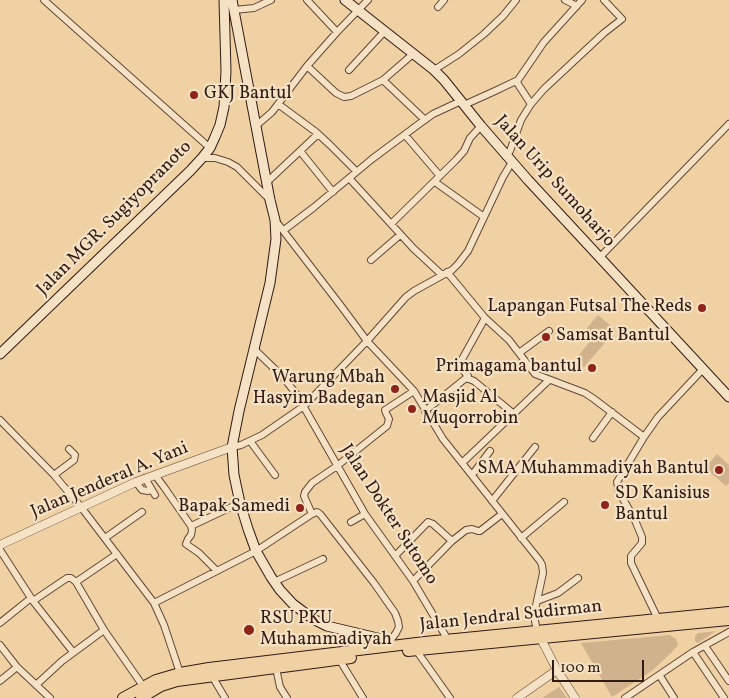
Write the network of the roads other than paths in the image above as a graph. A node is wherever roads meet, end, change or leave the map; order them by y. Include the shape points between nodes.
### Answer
1 (44, 0) edge
2 (224, 0) edge
3 (232, 0) edge
4 (271, 0) edge
5 (307, 0) edge
6 (345, 0) edge
7 (368, 0) edge
8 (444, 0) edge
9 (516, 0) edge
10 (565, 0) edge
11 (582, 0) edge
12 (604, 0) edge
13 (577, 6) junction
14 (438, 7) dead end
15 (234, 10) junction
16 (358, 11) junction
17 (336, 32) junction
18 (384, 32) junction
19 (413, 54) junction
20 (307, 66) junction
21 (349, 70) dead end
22 (434, 70) junction
23 (383, 80) junction
24 (516, 81) junction
25 (462, 103) junction
26 (278, 104) junction
27 (531, 104) junction
28 (425, 120) junction
29 (729, 124) edge
30 (257, 126) junction
31 (481, 126) junction
32 (318, 134) junction
33 (405, 135) junction
34 (210, 148) junction
35 (300, 151) junction
36 (202, 158) junction
37 (509, 159) junction
38 (356, 171) junction
39 (440, 176) junction
40 (349, 178) junction
41 (267, 182) junction
42 (435, 182) junction
43 (333, 192) junction
44 (270, 200) junction
45 (484, 217) junction
46 (275, 220) junction
47 (391, 224) junction
48 (284, 230) junction
49 (400, 235) junction
50 (599, 257) junction
51 (371, 260) dead end
52 (445, 273) junction
53 (484, 318) junction
54 (549, 331) dead end
55 (366, 342) junction
56 (255, 350) junction
57 (519, 353) junction
58 (0, 354) edge
59 (703, 369) junction
60 (468, 379) junction
61 (549, 380) junction
62 (414, 391) junction
63 (729, 397) edge
64 (304, 406) junction
65 (426, 411) junction
66 (612, 412) junction
67 (514, 414) junction
68 (0, 420) edge
69 (644, 437) junction
70 (593, 438) dead end
71 (250, 441) junction
72 (232, 447) junction
73 (535, 447) dead end
74 (69, 449) dead end
75 (490, 451) dead end
76 (462, 463) junction
77 (337, 466) junction
78 (54, 475) junction
79 (154, 475) junction
80 (275, 475) dead end
81 (472, 476) junction
82 (145, 478) junction
83 (136, 482) junction
84 (152, 489) junction
85 (155, 495) dead end
86 (492, 501) junction
87 (564, 502) dead end
88 (240, 503) junction
89 (81, 507) junction
90 (142, 512) dead end
91 (312, 514) junction
92 (365, 514) junction
93 (502, 514) junction
94 (351, 522) dead end
95 (191, 526) junction
96 (105, 538) junction
97 (521, 538) junction
98 (452, 541) junction
99 (0, 545) edge
100 (0, 550) edge
101 (256, 551) junction
102 (117, 554) junction
103 (395, 556) junction
104 (323, 559) dead end
105 (217, 571) junction
106 (578, 578) dead end
107 (413, 581) junction
108 (76, 582) junction
109 (274, 582) junction
110 (32, 600) junction
111 (537, 601) junction
112 (154, 603) junction
113 (729, 612) edge
114 (658, 619) junction
115 (729, 620) edge
116 (0, 623) edge
117 (104, 630) junction
118 (729, 632) edge
119 (538, 634) junction
120 (448, 640) junction
121 (391, 644) junction
122 (0, 645) edge
123 (705, 646) junction
124 (416, 650) junction
125 (73, 652) junction
126 (693, 652) junction
127 (339, 660) junction
128 (17, 667) junction
129 (248, 667) junction
130 (276, 668) junction
131 (557, 670) junction
132 (180, 673) junction
133 (212, 676) junction
134 (660, 676) junction
135 (0, 681) edge
136 (729, 681) edge
137 (36, 685) junction
138 (143, 686) junction
139 (627, 697) edge
140 (50, 698) edge
141 (123, 698) edge
142 (142, 698) edge
143 (225, 698) edge
144 (287, 698) edge
145 (363, 698) edge
146 (450, 698) edge
147 (518, 698) edge
148 (575, 698) edge
149 (674, 698) edge
150 (724, 698) edge

1 - 34 street
2 - 34 main road, Jalan MGR. Sugiyopranoto via 224,107
3 - 15 main road
4 - 15 street via 254,8
5 - 17 street
6 - 16 main road, Jalan Urip Sumoharjo
7 - 16 street
8 - 14 street
9 - 22 street via 484,34
10 - 13 street
11 - 13 street
12 - 27 street via 622,19
13 - 24 street via 544,42
15 - 30 main road
16 - 17 street
16 - 18 main road, Jalan Urip Sumoharjo
17 - 20 street
18 - 19 main road, Jalan Urip Sumoharjo
18 - 21 street
19 - 22 main road, Jalan Urip Sumoharjo
19 - 23 street
20 - 23 street via 344,97
20 - 26 street
22 - 25 main road, Jalan Urip Sumoharjo
23 - 28 street
24 - 25 street
24 - 27 street
25 - 28 street
25 - 31 main road, Jalan Urip Sumoharjo
26 - 30 street
26 - 32 street
27 - 37 street via 521,120
28 - 33 street
29 - 50 street
30 - 41 main road
31 - 37 main road, Jalan Urip Sumoharjo
31 - 39 street via 464,151
32 - 35 street
32 - 38 street
33 - 38 street
33 - 39 street
34 - 36 main road, Jalan MGR. Sugiyopranoto
35 - 41 street
35 - 43 street
36 - 44 street via 215,158 237,167
36 - 58 main road, Jalan MGR. Sugiyopranoto
37 - 45 street
37 - 50 main road, Jalan Urip Sumoharjo
38 - 40 street
39 - 42 street
40 - 43 street
40 - 47 street
41 - 44 main road
42 - 45 street
42 - 47 street
43 - 48 street
44 - 46 main road
45 - 52 street via 468,251
46 - 48 street
46 - 56 main road via 274,261
47 - 49 street
48 - 55 street
49 - 51 street
49 - 52 street
50 - 59 main road, Jalan Urip Sumoharjo
52 - 53 street
52 - 55 street via 406,297
53 - 57 street
53 - 60 street via 460,364
54 - 57 street
55 - 62 street
55 - 64 street
56 - 64 street, Jalan Dokter Sutomo via 283,377
56 - 72 main road
57 - 61 street via 534,373
59 - 63 main road, Jalan Urip Sumoharjo
59 - 69 street
60 - 65 street
60 - 67 street
61 - 66 street via 585,393
61 - 67 street
62 - 65 street
62 - 77 street via 386,410 387,426
64 - 71 street
64 - 77 street, Jalan Dokter Sutomo
65 - 76 street via 438,433
66 - 69 street
66 - 70 street
67 - 76 street
68 - 78 street
69 - 114 street via 617,484 642,537 631,563
71 - 72 street
71 - 80 street
72 - 79 street, Jalan Jenderal A. Yani
72 - 88 main road
73 - 86 street
74 - 78 street via 75,454 74,460
75 - 81 street
76 - 81 street
77 - 91 street via 312,483 305,492
77 - 92 street, Jalan Dokter Sutomo
78 - 89 street
79 - 82 street, Jalan Jenderal A. Yani
79 - 95 street
81 - 86 street
82 - 83 street, Jalan Jenderal A. Yani
82 - 84 street
83 - 84 street via 142,490
83 - 89 street, Jalan Jenderal A. Yani
84 - 85 street
86 - 93 street
87 - 97 street
88 - 95 street
88 - 101 main road
89 - 96 street
89 - 99 street, Jalan Jenderal A. Yani
90 - 96 street
91 - 101 street
91 - 121 street via 320,514 395,613 399,627
92 - 94 street
92 - 103 street, Jalan Dokter Sutomo
93 - 97 street
93 - 98 street via 480,531 468,529
95 - 105 street via 186,544
96 - 102 street
97 - 111 street via 542,565
98 - 103 street via 428,522
98 - 107 street
100 - 110 street
101 - 105 street
101 - 109 main road
102 - 108 street
102 - 112 street
103 - 107 street, Jalan Dokter Sutomo
104 - 109 street
105 - 112 street
106 - 111 street via 558,593
107 - 120 street, Jalan Dokter Sutomo
108 - 110 street via 67,578
108 - 117 street
109 - 121 main road via 293,604 320,623
110 - 116 street
110 - 125 street
111 - 119 street via 535,621
112 - 132 street
113 - 114 main road, Jalan Jendral Sudirman
114 - 119 main road, Jalan Jendral Sudirman
115 - 119 main road, Jalan Jendral Sudirman
117 - 125 street
117 - 138 street
118 - 123 street
119 - 120 main road, Jalan Jendral Sudirman
119 - 124 main road, Jalan Jendral Sudirman
119 - 131 street
120 - 121 main road, Jalan Jendral Sudirman
121 - 129 main road, Jalan Jendral Sudirman
122 - 128 street
123 - 126 street
123 - 136 street
124 - 127 main road, Jalan Jendral Sudirman
124 - 146 street
125 - 137 street
126 - 134 street
126 - 150 street
127 - 130 main road, Jalan Jendral Sudirman
127 - 145 street
128 - 135 street
128 - 137 street
129 - 130 main road, Jalan Jendral Sudirman
129 - 132 main road, Jalan Jendral Sudirman
129 - 133 main road, Jalan Jendral Sudirman
130 - 144 street via 280,687
131 - 147 street
131 - 148 street
132 - 138 main road, Jalan Jendral Sudirman
133 - 142 main road, Jalan Jendral Sudirman via 172,682
133 - 143 street
134 - 139 street
134 - 149 street
137 - 140 street
138 - 141 main road, Jalan Jendral Sudirman

